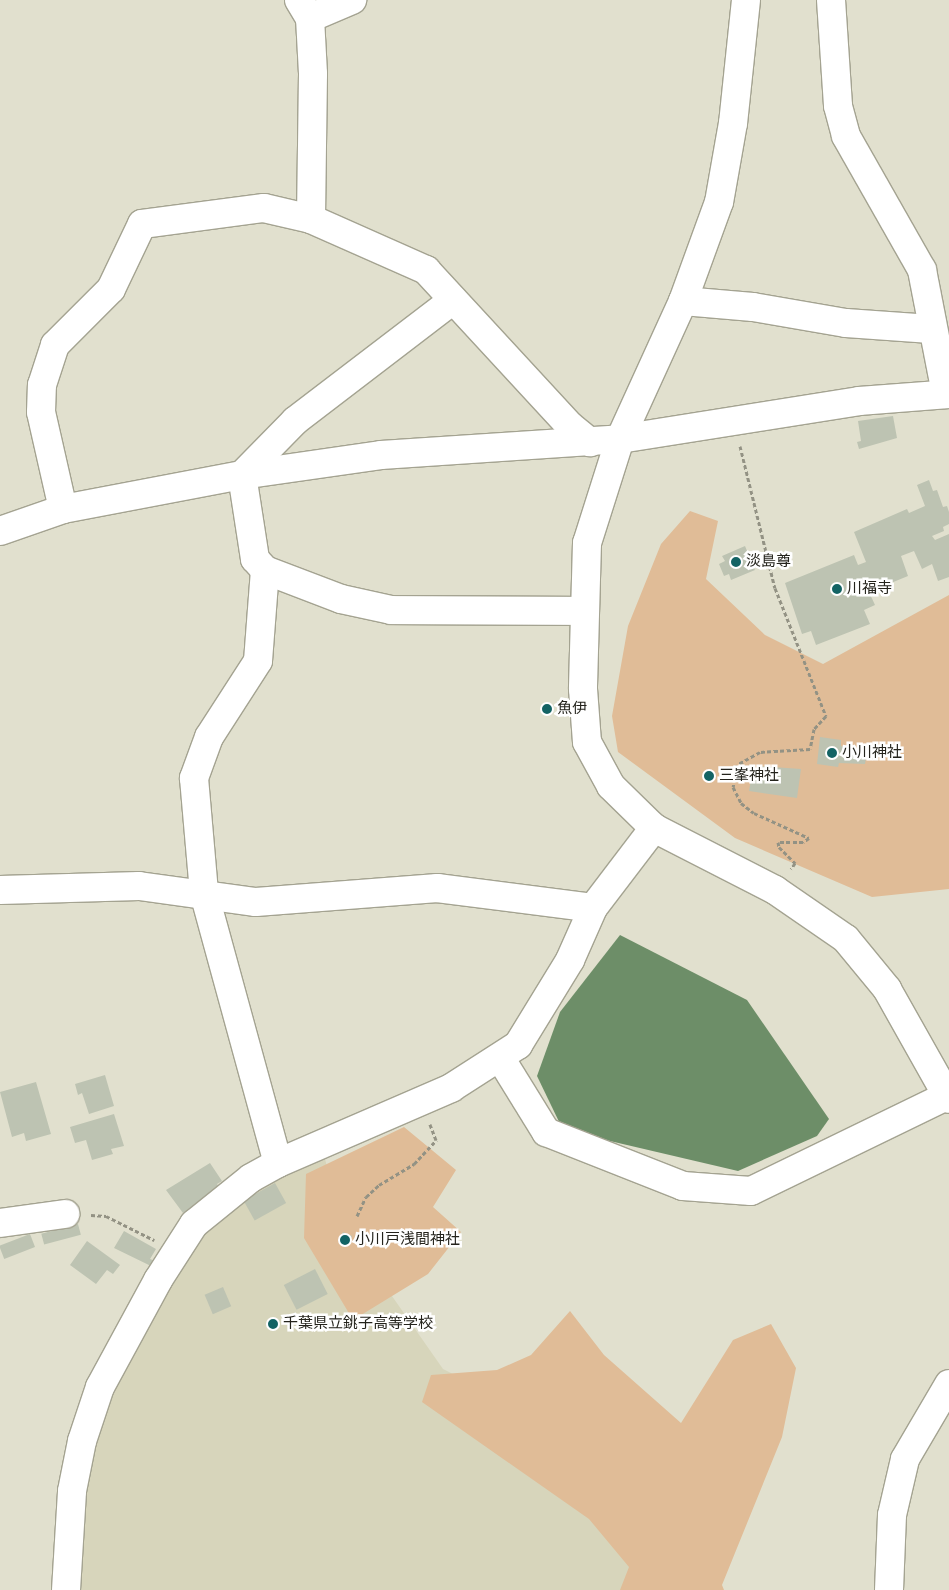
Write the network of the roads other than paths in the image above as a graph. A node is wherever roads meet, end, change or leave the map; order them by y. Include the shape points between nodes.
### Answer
1 (352, 0) edge
2 (746, 0) edge
3 (831, 0) edge
4 (304, 9) edge
5 (311, 219) junction
6 (453, 300) junction
7 (683, 301) junction
8 (931, 329) junction
9 (948, 394) edge
10 (620, 439) junction
11 (590, 442) junction
12 (242, 475) junction
13 (63, 509) junction
14 (0, 531) edge
15 (265, 570) junction
16 (583, 611) junction
17 (654, 828) junction
18 (0, 890) edge
19 (204, 892) junction
20 (593, 908) junction
21 (501, 1059) junction
22 (948, 1097) edge
23 (278, 1163) junction
24 (65, 1214) road end
25 (0, 1223) edge
26 (949, 1384) edge
27 (66, 1590) edge
28 (889, 1590) edge

1 - 4 street
2 - 7 street via 733,123 719,202
3 - 8 street via 838,106 846,136 922,270
4 - 5 street via 313,74
5 - 6 street via 426,270
5 - 13 street via 264,208 142,224 111,289 55,345 42,385 41,412
6 - 11 street
6 - 12 street via 295,421
7 - 8 street via 753,307 846,322
7 - 10 street
8 - 9 street
9 - 10 street via 859,402
10 - 11 street
10 - 16 street via 587,544
11 - 12 street via 380,454
12 - 13 street
12 - 15 street via 255,559
13 - 14 street
15 - 16 street via 341,599 390,610
15 - 19 street via 258,660 209,737 194,778
16 - 17 street via 583,689 588,742 611,786
17 - 20 street
17 - 22 street via 776,890 846,939 887,990
18 - 19 street via 139,886
19 - 20 street via 256,902 437,888
19 - 23 street
20 - 21 street via 570,960 524,1036
21 - 22 street via 546,1132 683,1186 751,1191
21 - 23 street via 452,1088
23 - 27 street via 251,1178 194,1224 175,1250 100,1387 85,1432 72,1491
24 - 25 street
26 - 28 street via 905,1459 892,1515

